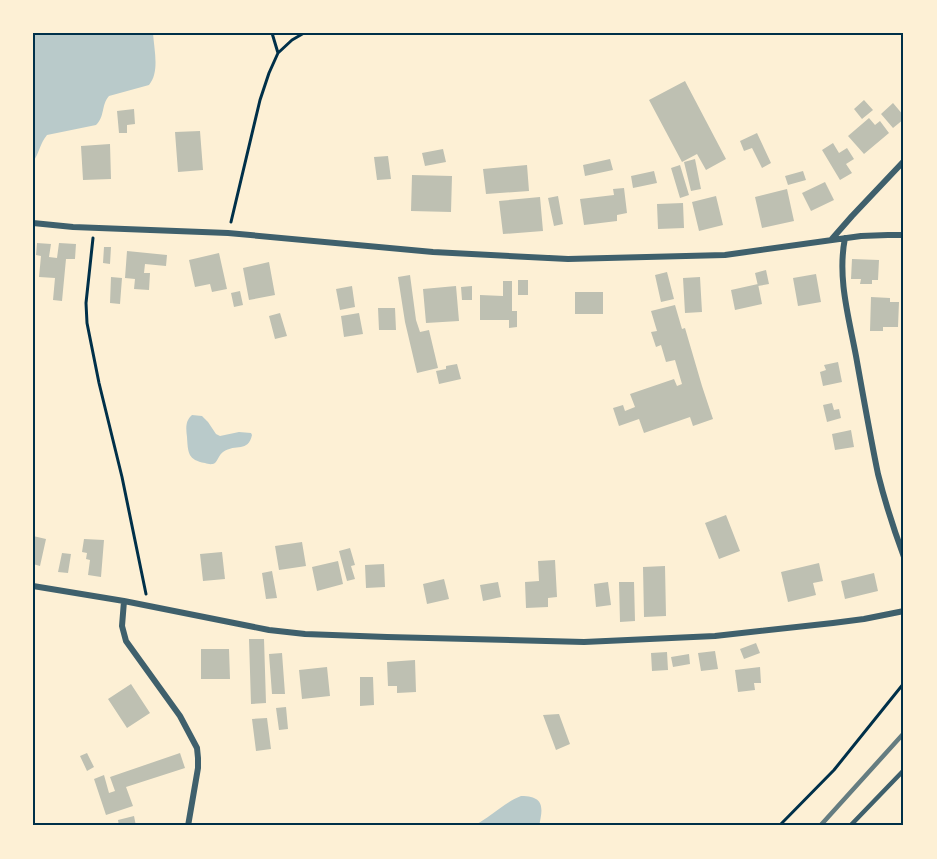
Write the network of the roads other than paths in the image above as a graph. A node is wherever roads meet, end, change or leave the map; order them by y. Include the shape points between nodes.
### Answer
1 (904, 161) edge
2 (33, 223) edge
3 (904, 235) edge
4 (845, 238) junction
5 (831, 241) junction
6 (904, 557) edge
7 (33, 586) edge
8 (124, 601) junction
9 (904, 610) edge
10 (904, 770) edge
11 (188, 826) edge
12 (850, 826) edge

1 - 5 street
2 - 5 street via 228,233 433,252 568,259 725,255
3 - 4 street
4 - 5 street
4 - 6 street via 843,277 855,354 879,475
7 - 8 street
8 - 9 street via 305,634 584,642 715,636 833,623
8 - 11 street via 122,626 126,641 180,716 197,748 198,768
10 - 12 lane

